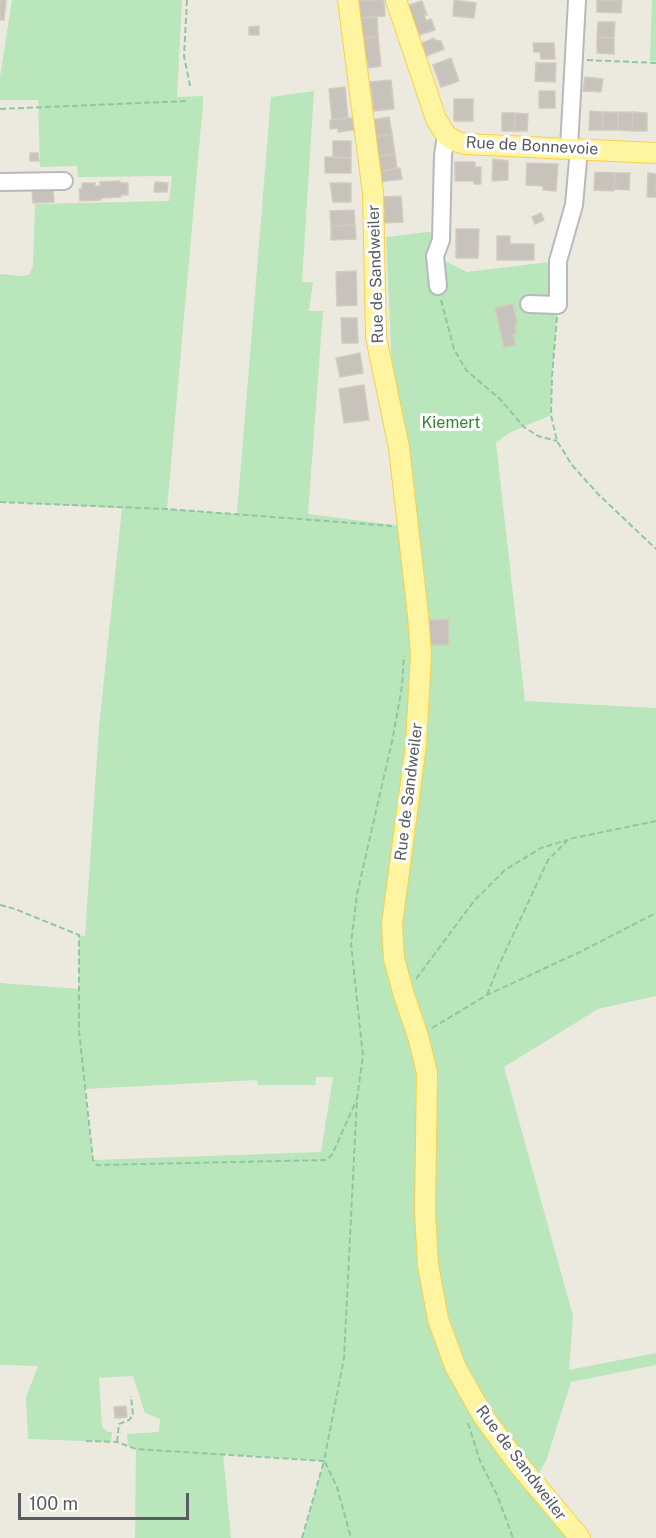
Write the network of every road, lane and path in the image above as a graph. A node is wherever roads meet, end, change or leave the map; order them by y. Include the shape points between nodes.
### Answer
1 (187, 0) edge
2 (348, 0) edge
3 (396, 0) edge
4 (577, 0) edge
5 (574, 60) junction
6 (656, 63) edge
7 (190, 86) dead end
8 (187, 101) dead end
9 (0, 109) edge
10 (446, 135) junction
11 (574, 149) junction
12 (656, 153) edge
13 (64, 181) dead end
14 (0, 182) edge
15 (438, 286) joint
16 (529, 304) dead end
17 (558, 305) junction
18 (557, 441) junction
19 (0, 502) edge
20 (409, 527) junction
21 (656, 549) edge
22 (405, 653) dead end
23 (656, 821) edge
24 (569, 839) junction
25 (0, 905) edge
26 (656, 913) edge
27 (404, 995) junction
28 (487, 995) junction
29 (418, 1036) junction
30 (357, 1098) junction
31 (131, 1396) dead end
32 (467, 1420) dead end
33 (86, 1441) dead end
34 (117, 1442) junction
35 (324, 1461) junction
36 (302, 1538) edge
37 (351, 1538) edge
38 (513, 1538) edge
39 (580, 1538) edge

1 - 7 path via 183,56
2 - 20 main road, Rue de Sandweiler via 373,194 376,337 399,448
3 - 10 main road, Rue de Bonnevoie via 436,119
4 - 5 street
5 - 6 path
5 - 11 street
8 - 9 path
10 - 11 main road, Rue de Bonnevoie via 465,144
10 - 15 street via 442,155 441,240 435,256
11 - 12 main road, Rue de Bonnevoie
11 - 17 street via 574,205 558,261
13 - 14 street
15 - 18 path via 454,349 466,370 500,399 524,427
16 - 17 street
17 - 18 path via 551,415
18 - 21 path via 598,494
19 - 20 path via 167,509
20 - 27 main road, Rue de Sandweiler via 421,654 416,745 392,924 394,958
22 - 30 path via 393,737 353,924 351,944 363,1056
23 - 24 path
24 - 27 path via 541,848 505,870 474,901
24 - 28 path via 548,860
25 - 30 path via 79,935 79,1031 93,1160 97,1165 326,1160 332,1155
26 - 28 path
27 - 29 main road, Rue de Sandweiler
28 - 29 path
29 - 39 main road, Rue de Sandweiler via 427,1073 425,1212 428,1265 438,1319 455,1366 483,1416
30 - 35 path via 344,1358
31 - 34 path via 134,1415 120,1424
32 - 38 path
33 - 34 path
34 - 35 path via 136,1449
35 - 36 path
35 - 37 path via 338,1486

